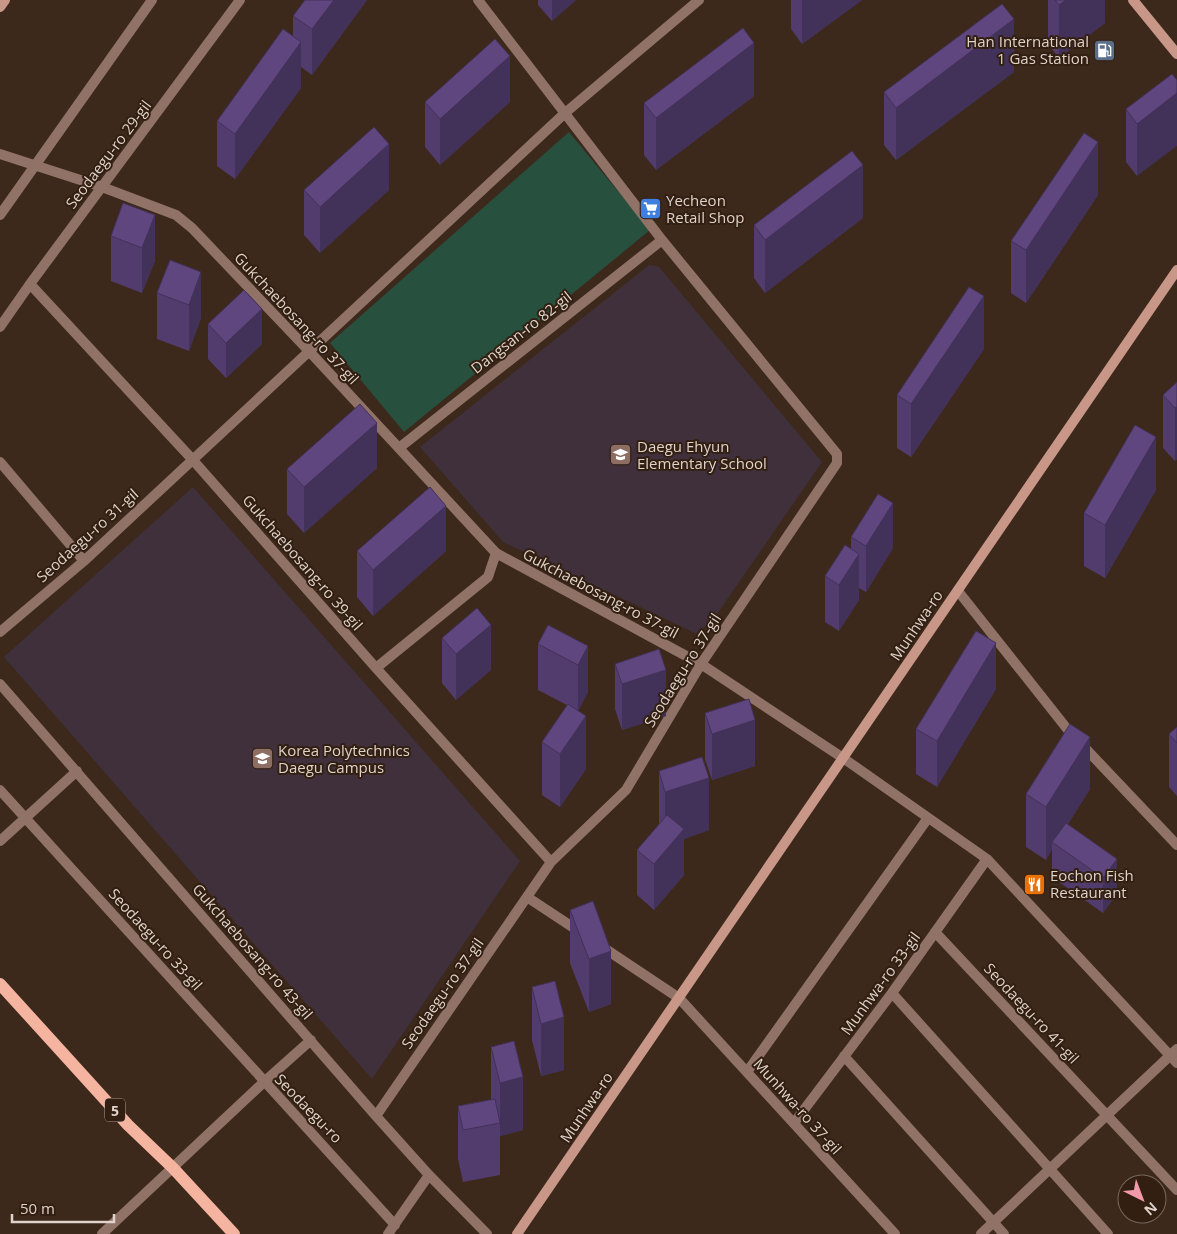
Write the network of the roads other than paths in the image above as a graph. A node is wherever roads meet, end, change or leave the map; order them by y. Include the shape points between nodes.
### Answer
1 (5, 0) edge
2 (152, 0) edge
3 (240, 0) edge
4 (478, 0) edge
5 (699, 0) edge
6 (1133, 0) edge
7 (0, 6) edge
8 (1177, 54) edge
9 (565, 113) junction
10 (0, 154) edge
11 (36, 165) junction
12 (102, 188) junction
13 (0, 216) edge
14 (662, 240) junction
15 (1177, 270) edge
16 (30, 284) junction
17 (0, 326) edge
18 (308, 350) junction
19 (399, 448) junction
20 (192, 459) junction
21 (0, 462) edge
22 (496, 553) junction
23 (84, 560) junction
24 (958, 591) junction
25 (0, 632) edge
26 (701, 664) junction
27 (376, 668) junction
28 (0, 684) edge
29 (843, 758) junction
30 (77, 771) junction
31 (0, 790) edge
32 (25, 818) junction
33 (928, 818) junction
34 (0, 841) edge
35 (1177, 845) edge
36 (986, 859) junction
37 (551, 862) junction
38 (527, 897) junction
39 (935, 932) junction
40 (0, 984) edge
41 (892, 993) junction
42 (679, 998) junction
43 (311, 1040) junction
44 (844, 1056) junction
45 (1175, 1056) edge
46 (747, 1072) junction
47 (265, 1081) junction
48 (1106, 1115) junction
49 (376, 1116) junction
50 (794, 1123) junction
51 (174, 1168) junction
52 (1050, 1169) junction
53 (429, 1175) junction
54 (1177, 1190) edge
55 (993, 1222) junction
56 (395, 1225) junction
57 (102, 1234) edge
58 (234, 1234) edge
59 (388, 1234) edge
60 (487, 1234) edge
61 (517, 1234) edge
62 (895, 1234) edge
63 (981, 1234) edge
64 (1004, 1234) edge
65 (1108, 1234) edge

1 - 7 main road
2 - 11 street
3 - 12 street, Seodaegu-ro 29-gil
4 - 9 street, Seodaegu-ro 37-gil
5 - 9 street, Seodaegu-ro 31-gil
6 - 8 main road
9 - 14 street, Seodaegu-ro 37-gil
9 - 18 street, Seodaegu-ro 31-gil
10 - 11 street, Gukchaebosang-ro 37-gil
11 - 12 street, Gukchaebosang-ro 37-gil
11 - 13 street
12 - 16 street, Seodaegu-ro 29-gil
12 - 18 street, Gukchaebosang-ro 37-gil via 176,215
14 - 19 street, Dangsan-ro 82-gil
14 - 26 street, Seodaegu-ro 37-gil via 837,454 837,463
15 - 24 main road, Munhwa-ro
16 - 17 street, Seodaegu-ro 29-gil
16 - 20 street, Gukchaebosang-ro 39-gil
18 - 19 street, Gukchaebosang-ro 37-gil
18 - 20 street, Seodaegu-ro 31-gil
19 - 22 street, Gukchaebosang-ro 37-gil
20 - 23 street, Seodaegu-ro 31-gil
20 - 27 street, Gukchaebosang-ro 39-gil
21 - 23 street
22 - 26 street, Gukchaebosang-ro 37-gil
22 - 27 street via 488,577
23 - 25 street, Seodaegu-ro 31-gil
24 - 29 main road, Munhwa-ro
24 - 35 street via 1068,730
26 - 29 street, Gukchaebosang-ro 37-gil
26 - 37 street, Seodaegu-ro 37-gil via 626,790
27 - 37 street, Gukchaebosang-ro 39-gil
28 - 30 street, Gukchaebosang-ro 43-gil
29 - 33 street
29 - 42 main road, Munhwa-ro
30 - 32 street
30 - 43 street, Gukchaebosang-ro 43-gil
31 - 32 street, Seodaegu-ro 33-gil
32 - 34 street
32 - 47 street, Seodaegu-ro 33-gil
33 - 36 street
33 - 46 street
36 - 39 street, Munhwa-ro 33-gil
36 - 45 street
37 - 38 street, Seodaegu-ro 37-gil
38 - 42 street
38 - 49 street, Seodaegu-ro 37-gil
39 - 41 street, Munhwa-ro 33-gil
39 - 48 street, Seodaegu-ro 41-gil
40 - 51 main road, 5 via 128,1125
41 - 44 street, Munhwa-ro 33-gil
41 - 52 street
42 - 46 street, Munhwa-ro 37-gil
42 - 61 main road, Munhwa-ro
43 - 47 street
43 - 49 street, Gukchaebosang-ro 43-gil
44 - 50 street, Munhwa-ro 33-gil
44 - 55 street
45 - 48 street
46 - 50 street, Munhwa-ro 37-gil
47 - 51 street, Seodaegu-ro
47 - 56 street, Seodaegu-ro
48 - 52 street
48 - 54 street, Seodaegu-ro 41-gil
49 - 53 street, Gukchaebosang-ro 43-gil
50 - 62 street, Munhwa-ro 37-gil
51 - 57 street, Seodaegu-ro
51 - 58 main road, 5
52 - 55 street
52 - 65 street
53 - 56 street
53 - 60 street, Gukchaebosang-ro 43-gil
55 - 63 street
55 - 64 street
56 - 59 street

